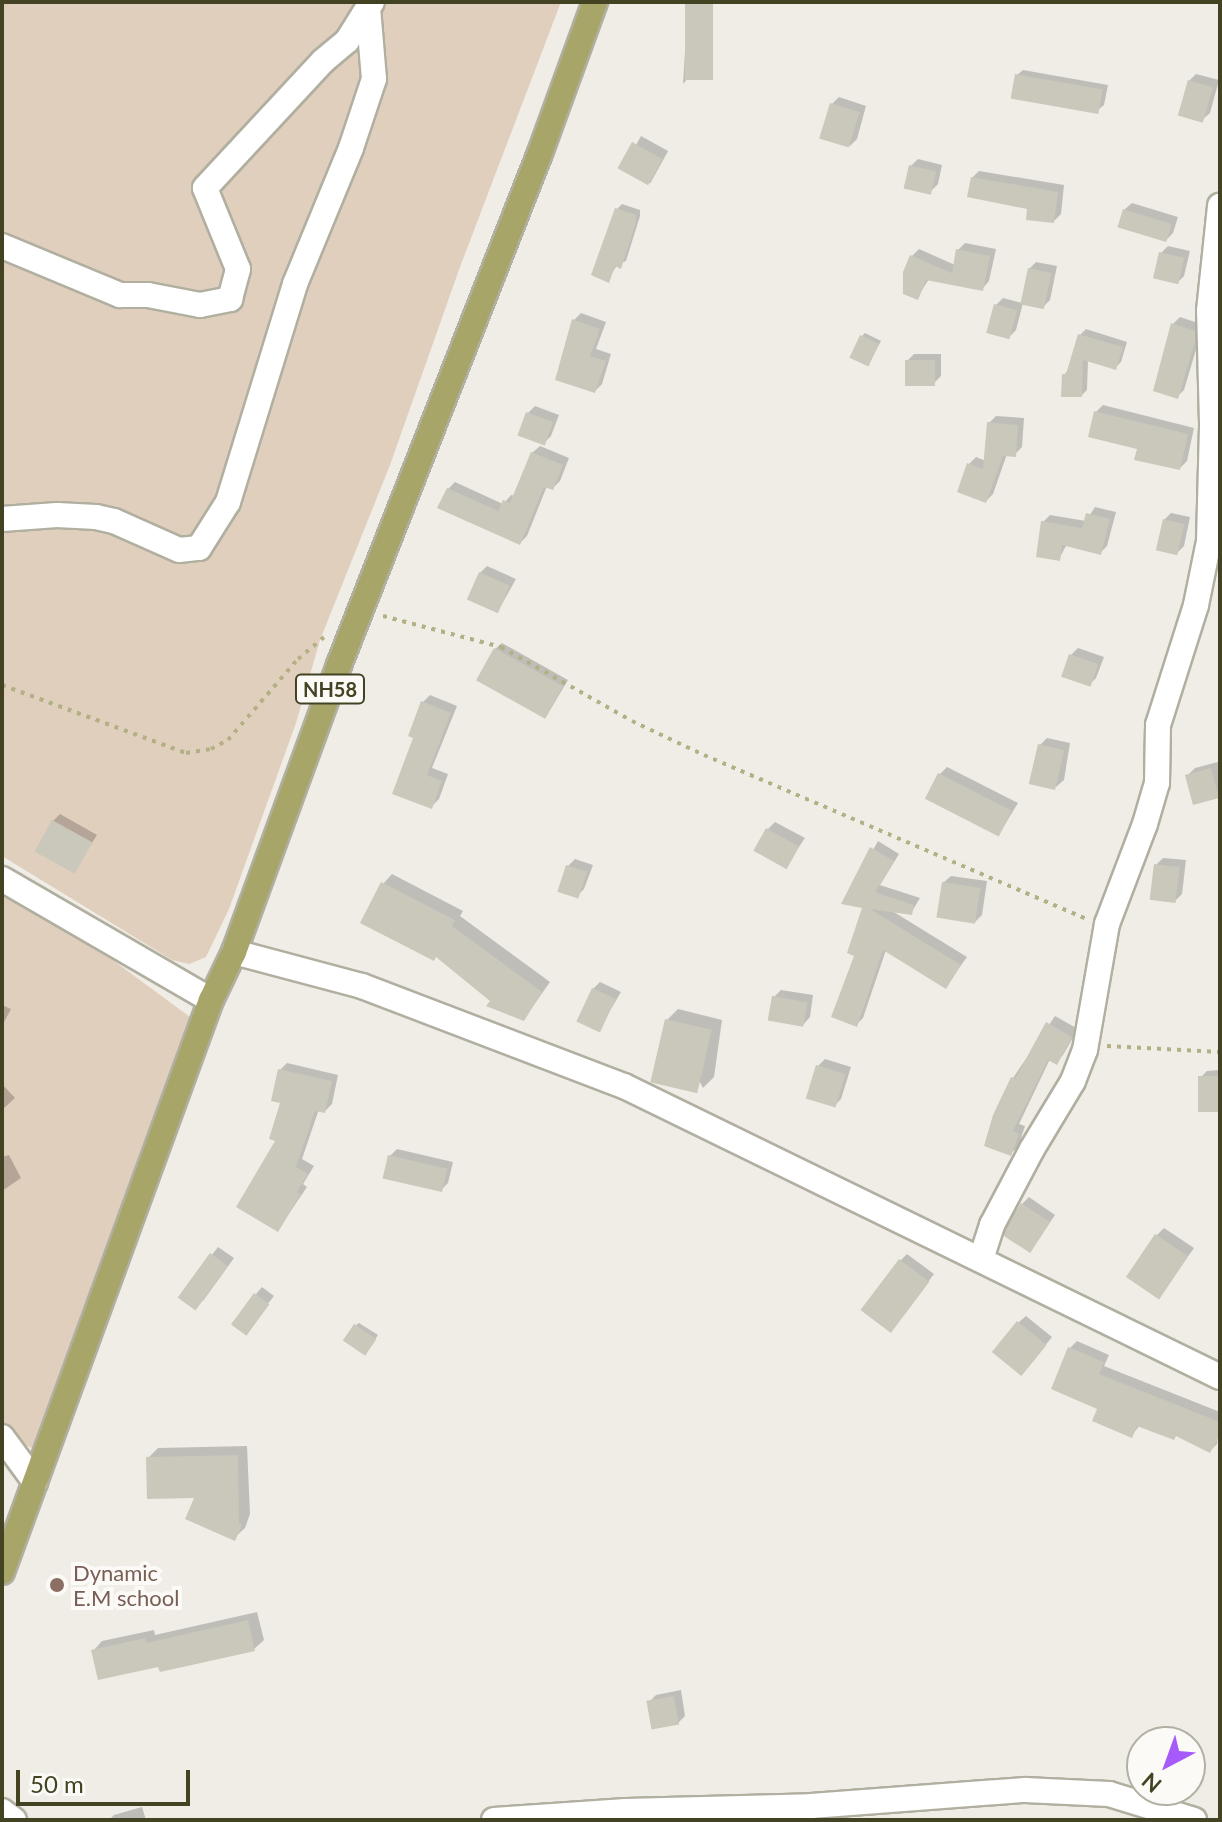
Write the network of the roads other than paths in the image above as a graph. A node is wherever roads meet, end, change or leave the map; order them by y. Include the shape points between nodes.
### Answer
1 (595, 2) edge
2 (370, 4) edge
3 (1220, 206) edge
4 (2, 246) edge
5 (2, 519) edge
6 (2, 879) edge
7 (234, 952) junction
8 (211, 1000) junction
9 (981, 1259) junction
10 (1220, 1377) edge
11 (2, 1437) edge
12 (35, 1482) junction
13 (2, 1572) edge
14 (2, 1811) edge
15 (14, 1820) edge
16 (494, 1820) edge
17 (1194, 1820) edge

1 - 7 main road, NH58
2 - 4 street via 347,41 205,188 238,269 230,299 200,305 120,295
2 - 5 street via 374,79 295,284 228,502 199,548 179,550 96,517
3 - 9 street via 1209,311 1209,541 1196,605 1158,725 1157,783 1107,924 1085,1050 992,1225
6 - 8 street
7 - 8 main road, NH58
7 - 9 street via 362,986 624,1086
8 - 12 main road, NH58
9 - 10 street
11 - 12 street
12 - 13 main road, NH58
14 - 15 street
16 - 17 street via 1025,1790 1109,1794

